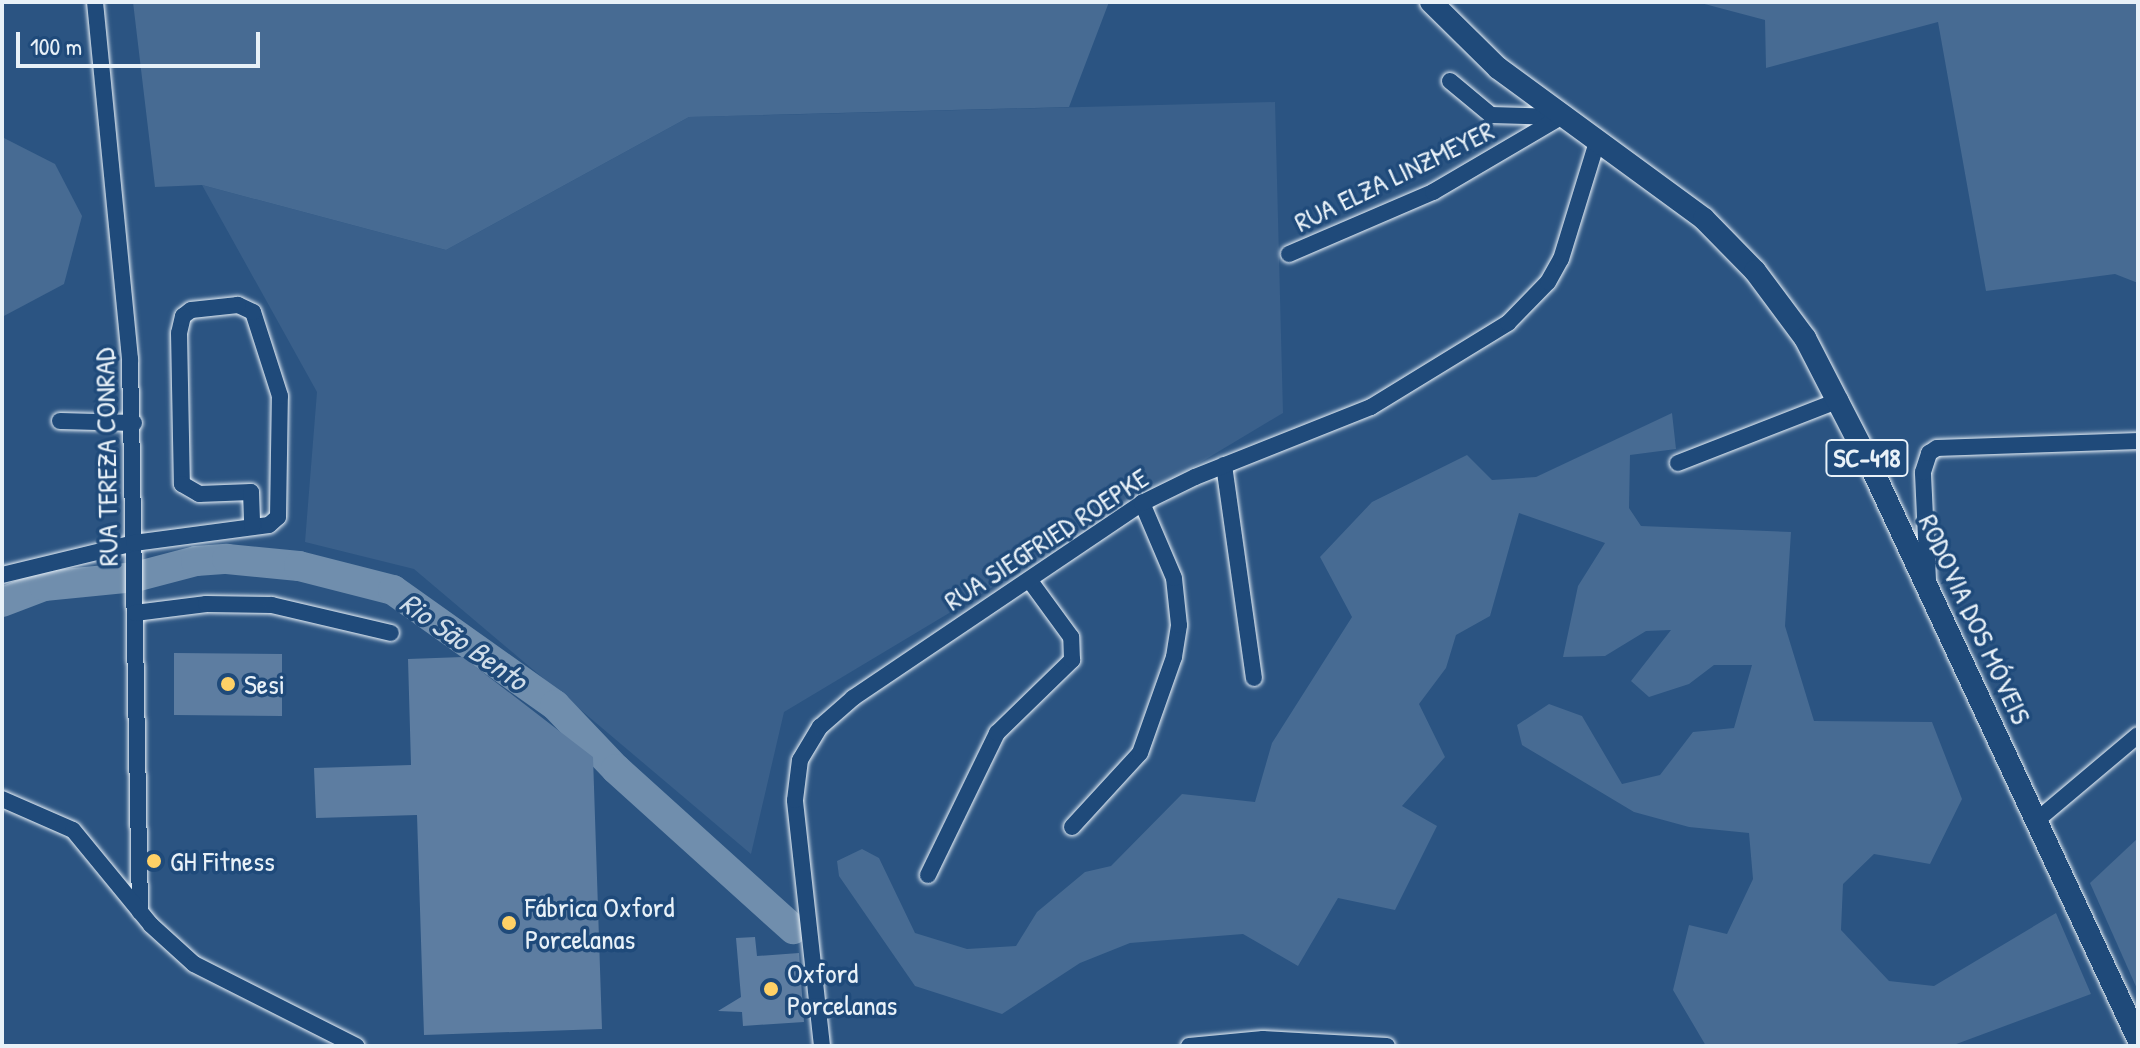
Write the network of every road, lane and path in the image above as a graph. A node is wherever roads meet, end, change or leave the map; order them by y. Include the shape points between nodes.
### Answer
1 (95, 2) edge
2 (1431, 2) edge
3 (1450, 81) dead end
4 (1561, 117) junction
5 (1597, 142) junction
6 (1289, 254) dead end
7 (1840, 400) junction
8 (60, 421) dead end
9 (134, 423) junction
10 (2138, 441) edge
11 (1678, 463) dead end
12 (1224, 465) junction
13 (1142, 503) junction
14 (252, 527) junction
15 (134, 551) junction
16 (2, 575) edge
17 (1030, 581) junction
18 (1929, 594) junction
19 (135, 605) junction
20 (391, 633) dead end
21 (1254, 678) dead end
22 (2138, 735) edge
23 (2, 799) edge
24 (2036, 821) junction
25 (1072, 827) dead end
26 (928, 875) dead end
27 (140, 912) junction
28 (2138, 1039) edge
29 (339, 1043) edge
30 (356, 1046) edge
31 (822, 1046) edge
32 (1189, 1046) edge
33 (1387, 1046) edge

1 - 9 street, RUA TEREZA CONRAD via 104,131 127,298
2 - 4 main road, RODOVIA DOS MÓVEIS / SC-418 via 1488,59
3 - 4 street via 1491,115
4 - 5 main road, RODOVIA DOS MÓVEIS / SC-418
4 - 6 street, RUA ELZA LINZMEYER via 1433,192
5 - 7 main road, RODOVIA DOS MÓVEIS / SC-418 via 1679,197 1732,246 1805,338
5 - 12 street, RUA SIEGFRIED ROEPKE via 1561,259 1548,282 1508,323 1371,407
7 - 11 street
7 - 18 main road, RODOVIA DOS MÓVEIS / SC-418
8 - 9 street
9 - 15 street, RUA TEREZA CONRAD
10 - 18 street via 1960,445 1929,453 1923,485
12 - 13 street, RUA SIEGFRIED ROEPKE
12 - 21 street
13 - 17 street, RUA SIEGFRIED ROEPKE
13 - 25 street via 1174,578 1179,611 1174,657 1140,753
14 - 14 street via 251,492 199,494 182,484 179,333 183,316 191,310 238,305 253,312 273,365 280,396 278,517
14 - 15 street
15 - 16 street
15 - 19 street, RUA TEREZA CONRAD
17 - 26 street via 1071,637 1072,660 997,733
17 - 31 street, RUA SIEGFRIED ROEPKE via 853,698 820,727 800,760 795,800
18 - 24 main road, RODOVIA DOS MÓVEIS / SC-418
19 - 20 street via 272,605
19 - 27 street, RUA TEREZA CONRAD
22 - 24 street
23 - 27 street via 73,830
24 - 28 main road, RODOVIA DOS MÓVEIS / SC-418
27 - 29 street via 194,964
29 - 30 street
32 - 33 street via 1263,1039

